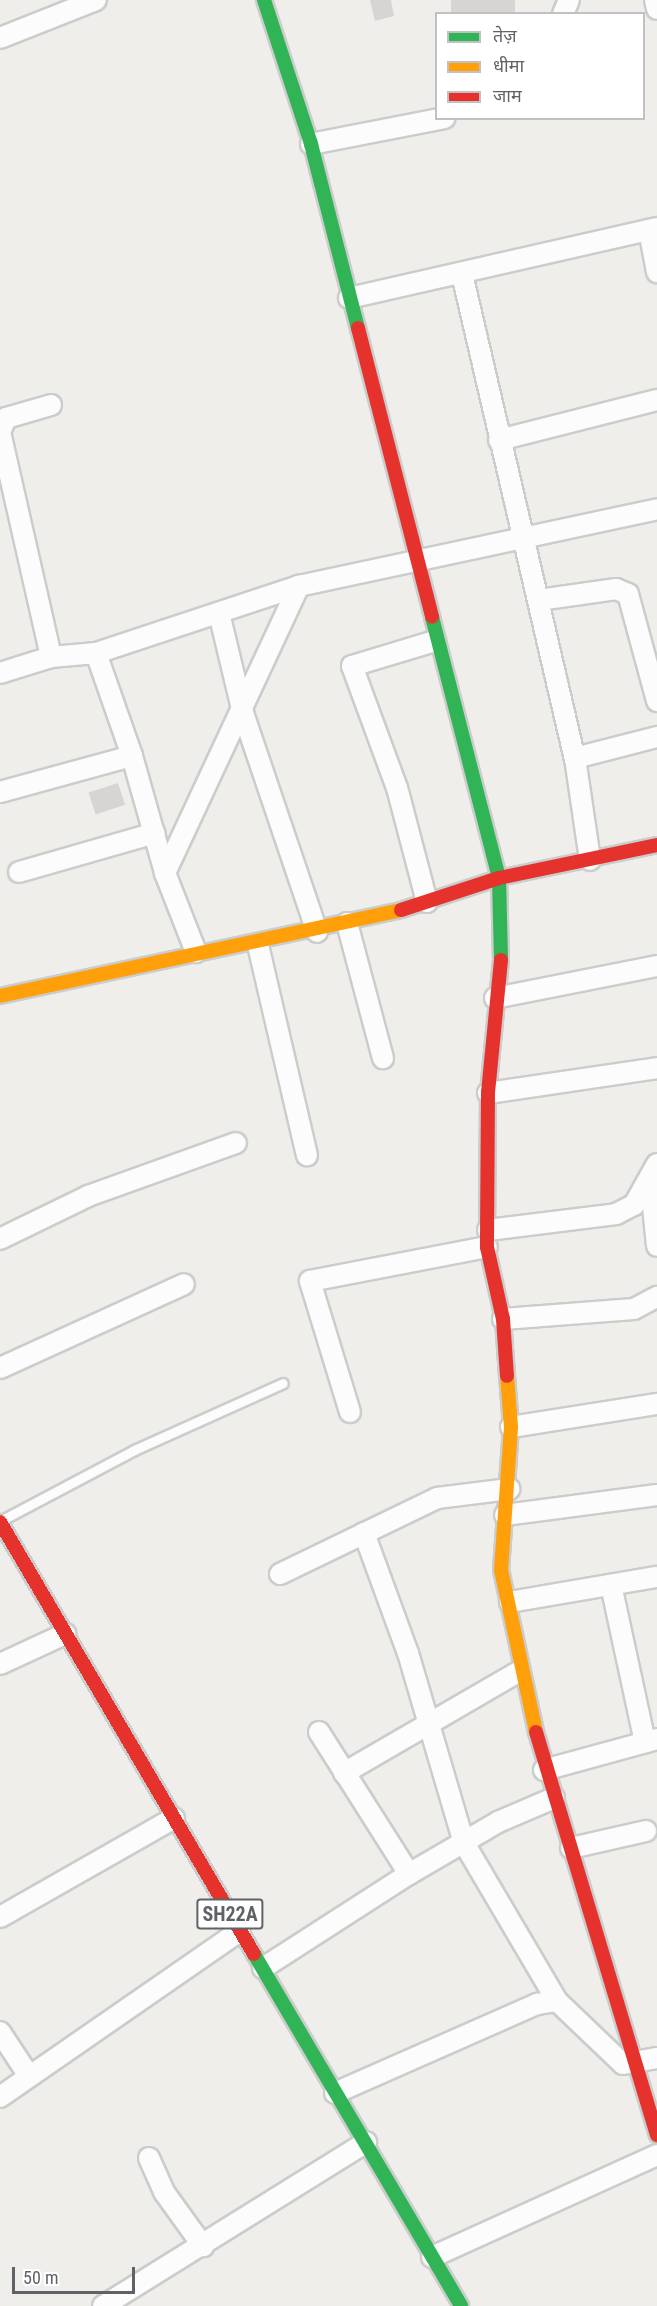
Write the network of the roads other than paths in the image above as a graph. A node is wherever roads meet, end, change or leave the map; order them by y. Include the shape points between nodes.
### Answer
1 (264, 0) edge
2 (655, 0) edge
3 (90, 1) edge
4 (657, 9) edge
5 (0, 38) edge
6 (435, 120) edge
7 (311, 144) junction
8 (653, 229) edge
9 (657, 272) edge
10 (462, 274) junction
11 (349, 298) junction
12 (657, 400) edge
13 (51, 405) dead end
14 (499, 440) junction
15 (657, 509) edge
16 (525, 539) junction
17 (416, 562) junction
18 (299, 586) junction
19 (538, 600) junction
20 (219, 613) junction
21 (435, 641) junction
22 (96, 653) junction
23 (51, 657) junction
24 (0, 673) edge
25 (657, 701) edge
26 (243, 713) junction
27 (657, 737) edge
28 (132, 756) junction
29 (575, 758) junction
30 (0, 792) edge
31 (155, 833) junction
32 (657, 845) edge
33 (590, 860) junction
34 (19, 872) dead end
35 (165, 873) junction
36 (499, 878) junction
37 (427, 902) junction
38 (347, 923) junction
39 (317, 932) junction
40 (258, 945) junction
41 (196, 952) junction
42 (657, 966) edge
43 (0, 996) edge
44 (495, 998) junction
45 (383, 1058) dead end
46 (657, 1068) edge
47 (489, 1093) junction
48 (236, 1143) dead end
49 (307, 1155) dead end
50 (653, 1169) edge
51 (0, 1239) edge
52 (488, 1239) junction
53 (657, 1246) edge
54 (184, 1284) dead end
55 (657, 1297) edge
56 (503, 1319) junction
57 (0, 1368) edge
58 (283, 1383) dead end
59 (657, 1404) edge
60 (350, 1412) dead end
61 (511, 1427) junction
62 (509, 1490) junction
63 (657, 1495) edge
64 (505, 1515) junction
65 (0, 1522) edge
66 (364, 1533) junction
67 (280, 1574) dead end
68 (657, 1577) edge
69 (611, 1585) junction
70 (510, 1602) junction
71 (65, 1634) junction
72 (0, 1664) edge
73 (520, 1671) junction
74 (427, 1722) junction
75 (319, 1732) dead end
76 (651, 1740) edge
77 (544, 1770) junction
78 (344, 1773) junction
79 (554, 1798) junction
80 (174, 1818) junction
81 (646, 1831) dead end
82 (464, 1843) junction
83 (572, 1848) junction
84 (409, 1874) junction
85 (0, 1917) edge
86 (240, 1930) junction
87 (262, 1968) junction
88 (557, 2001) junction
89 (0, 2032) edge
90 (657, 2058) edge
91 (636, 2065) junction
92 (29, 2076) junction
93 (334, 2093) junction
94 (0, 2097) edge
95 (657, 2135) edge
96 (366, 2142) junction
97 (657, 2155) edge
98 (149, 2158) dead end
99 (203, 2246) junction
100 (432, 2258) junction
101 (103, 2306) edge
102 (461, 2306) edge

1 - 7 street
2 - 4 street
3 - 5 street
6 - 7 street
7 - 11 street
8 - 9 street
8 - 10 street
10 - 11 street
10 - 14 street
11 - 17 street
12 - 14 street
13 - 23 street via 6,418 0,432
14 - 16 street
15 - 16 street
16 - 17 street
16 - 19 street
17 - 18 street
17 - 21 street
18 - 20 street
18 - 26 street
19 - 25 street via 616,589 628,594
19 - 29 street
20 - 22 street
20 - 26 street
21 - 36 street
21 - 37 street via 352,666 397,788
22 - 23 street
22 - 28 street
23 - 24 street
26 - 35 street
26 - 39 street
27 - 29 street
28 - 30 street
28 - 31 street
29 - 33 street
31 - 34 street
31 - 35 street
32 - 33 street
33 - 36 street
35 - 41 street
36 - 37 street
36 - 44 street via 502,948
37 - 38 street
38 - 39 street
38 - 45 street
39 - 40 street
40 - 41 street
40 - 49 street
41 - 43 street
42 - 44 street
44 - 47 street
46 - 47 street
47 - 52 street
48 - 51 street via 88,1196
50 - 52 street via 634,1205 616,1214
50 - 53 street
52 - 56 street
52 - 60 street via 310,1281
54 - 57 street
55 - 56 street via 634,1309
56 - 61 street
58 - 65 lane via 134,1450
59 - 61 street
61 - 62 street
62 - 64 street
62 - 66 street via 437,1498
63 - 64 street
64 - 70 street via 501,1570
65 - 71 street, SH22A
66 - 67 street
66 - 74 street
68 - 69 street
69 - 70 street
69 - 76 street
70 - 73 street
71 - 72 street
71 - 80 street, SH22A
73 - 74 street
73 - 77 street
74 - 78 street
74 - 82 street
75 - 78 street
76 - 77 street
77 - 79 street
78 - 84 street
79 - 82 street
79 - 83 street
80 - 85 street
80 - 86 street, SH22A
81 - 83 street
82 - 84 street
82 - 88 street
83 - 91 street
84 - 87 street
86 - 87 street, SH22A
86 - 92 street
87 - 93 street, SH22A
88 - 91 street via 612,2057
88 - 93 street via 537,2004
89 - 92 street
90 - 91 street
91 - 95 street
92 - 94 street
93 - 96 street, SH22A
96 - 99 street
96 - 100 street, SH22A
97 - 100 street
98 - 99 street via 164,2192
99 - 101 street
100 - 102 street, SH22A

